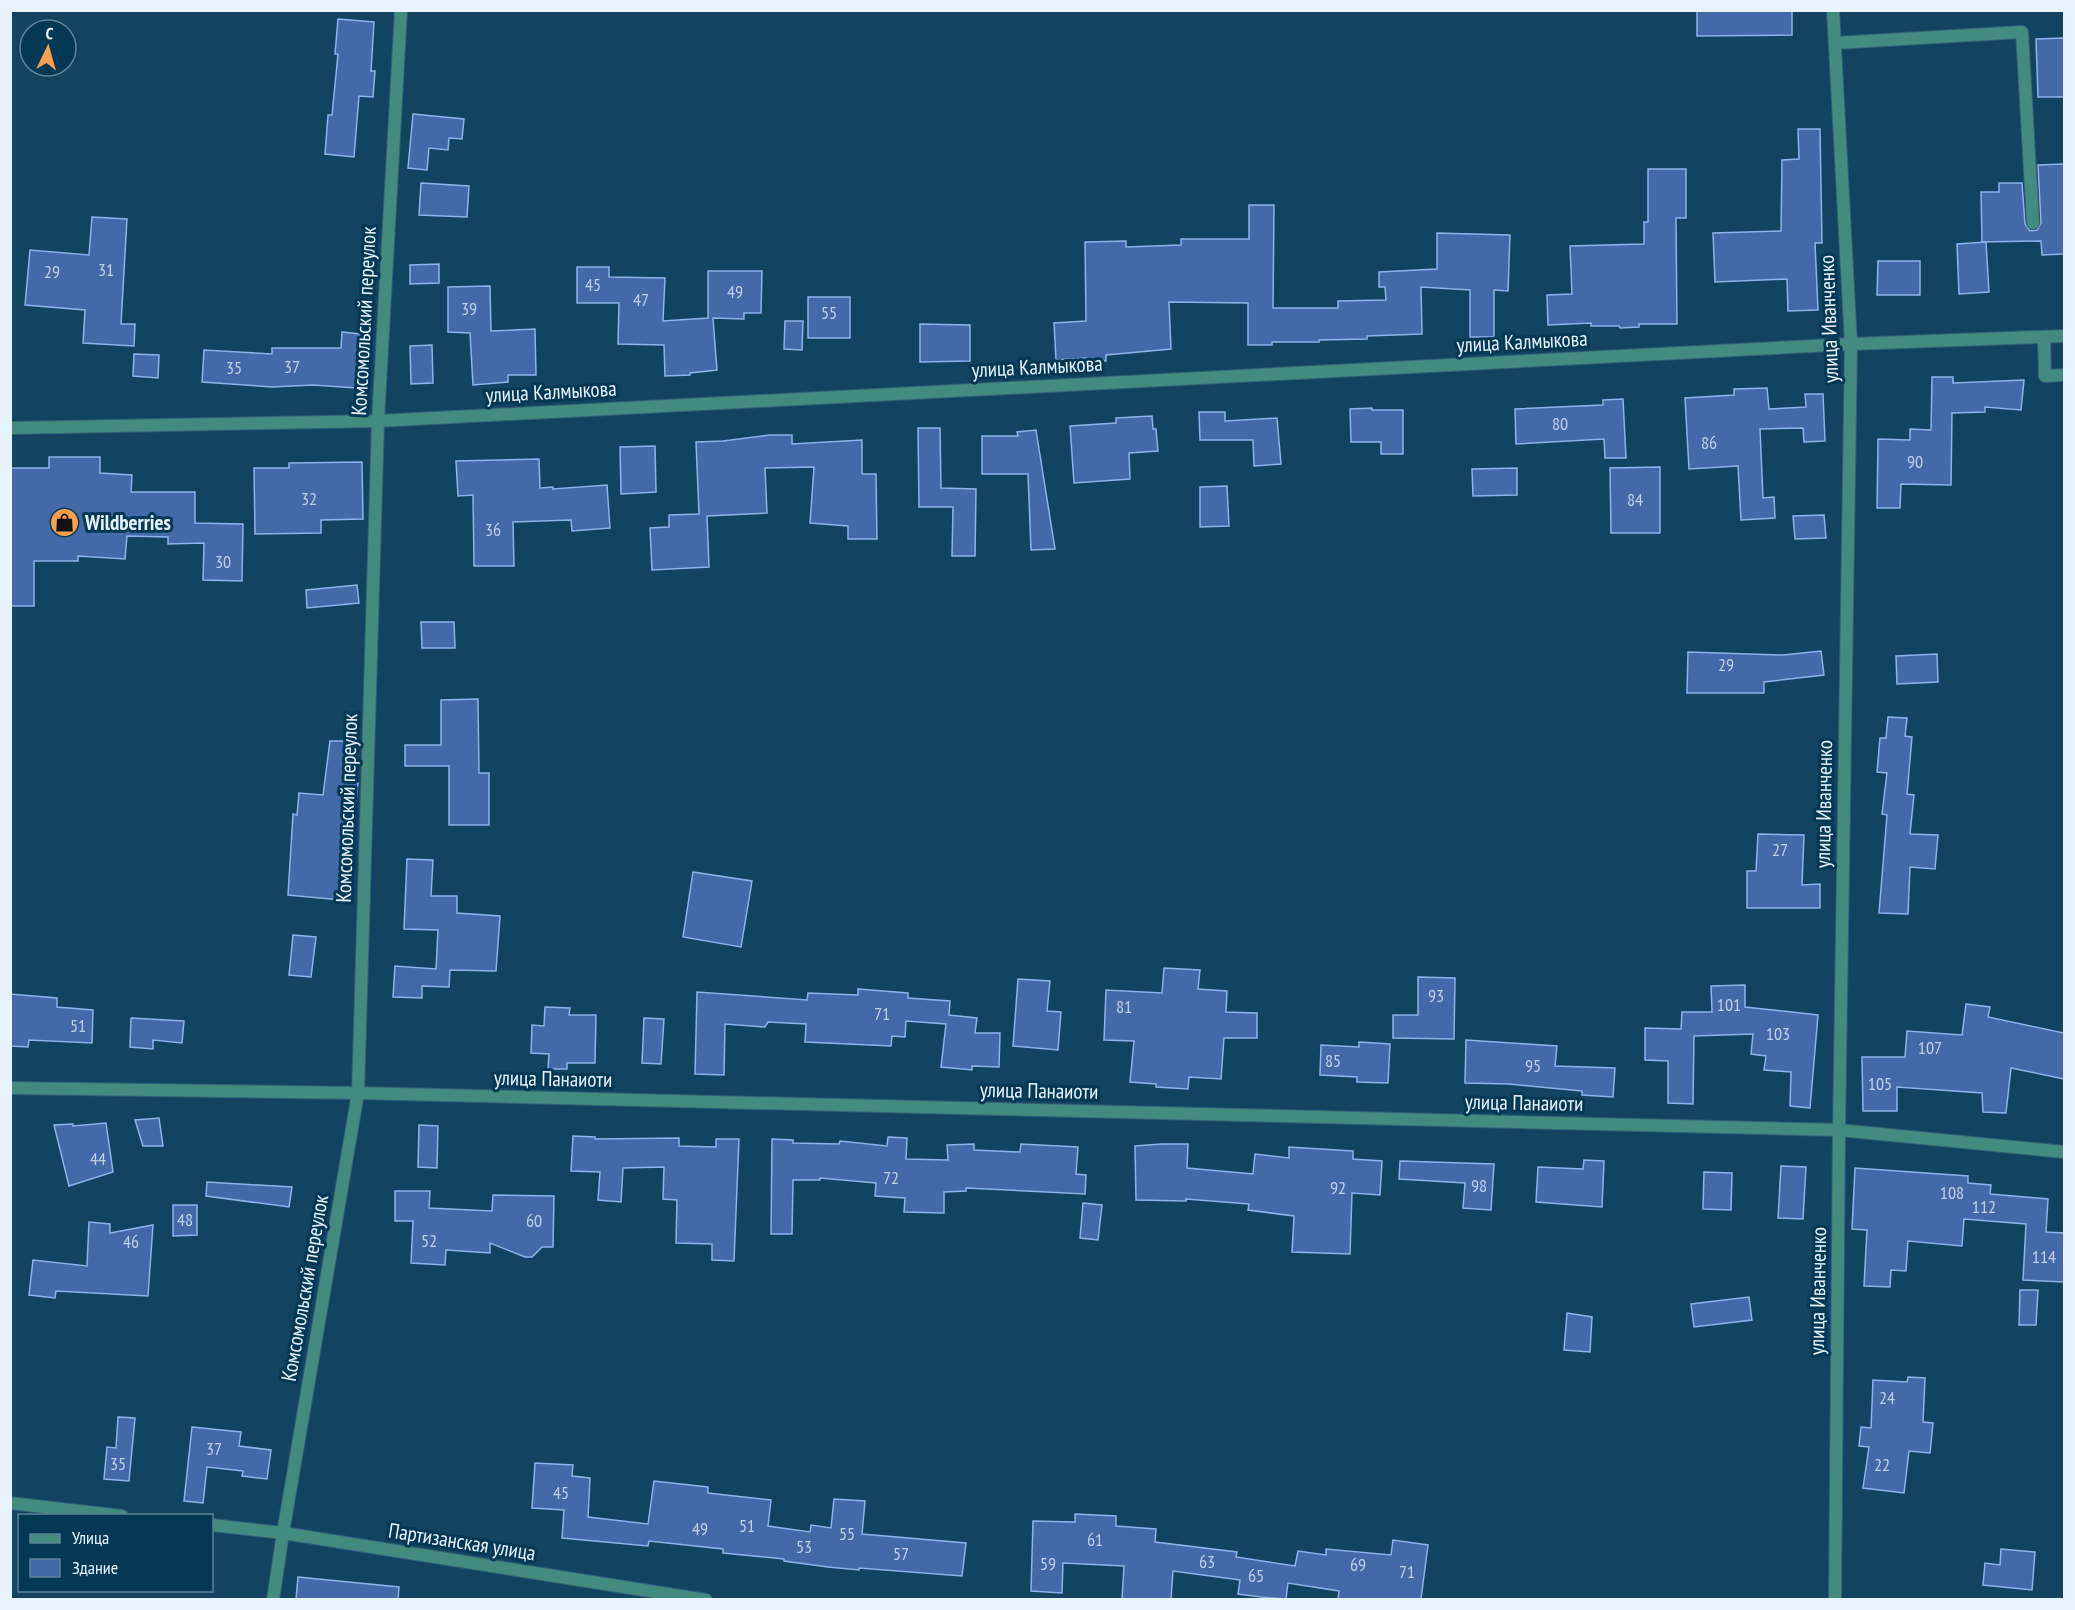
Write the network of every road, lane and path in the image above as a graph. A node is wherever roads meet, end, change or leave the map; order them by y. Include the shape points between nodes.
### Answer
1 (401, 10) edge
2 (1833, 10) edge
3 (1834, 43) junction
4 (2033, 223) dead end
5 (2064, 336) edge
6 (2044, 337) junction
7 (1851, 344) junction
8 (2064, 375) edge
9 (378, 421) junction
10 (10, 428) edge
11 (10, 1088) edge
12 (358, 1093) junction
13 (1839, 1130) junction
14 (2064, 1152) edge
15 (10, 1503) edge
16 (113, 1514) edge
17 (213, 1525) edge
18 (283, 1533) junction
19 (273, 1599) edge
20 (706, 1599) edge
21 (1834, 1599) edge

1 - 9 street, Комсомольский переулок
2 - 3 street, улица Иванченко
3 - 4 street via 2022,32
3 - 7 street, улица Иванченко
5 - 6 street, улица Калмыкова
6 - 7 street, улица Калмыкова
6 - 8 street via 2045,376
7 - 9 street, улица Калмыкова
7 - 13 street, улица Иванченко
9 - 10 street, улица Калмыкова
9 - 12 street, Комсомольский переулок
11 - 12 street, улица Панаиоти
12 - 13 street, улица Панаиоти
12 - 18 street, Комсомольский переулок
13 - 14 street, улица Панаиоти
13 - 21 street, улица Иванченко
15 - 16 street
17 - 18 street, Партизанская улица
18 - 19 street, Комсомольский переулок
18 - 20 street, Партизанская улица

